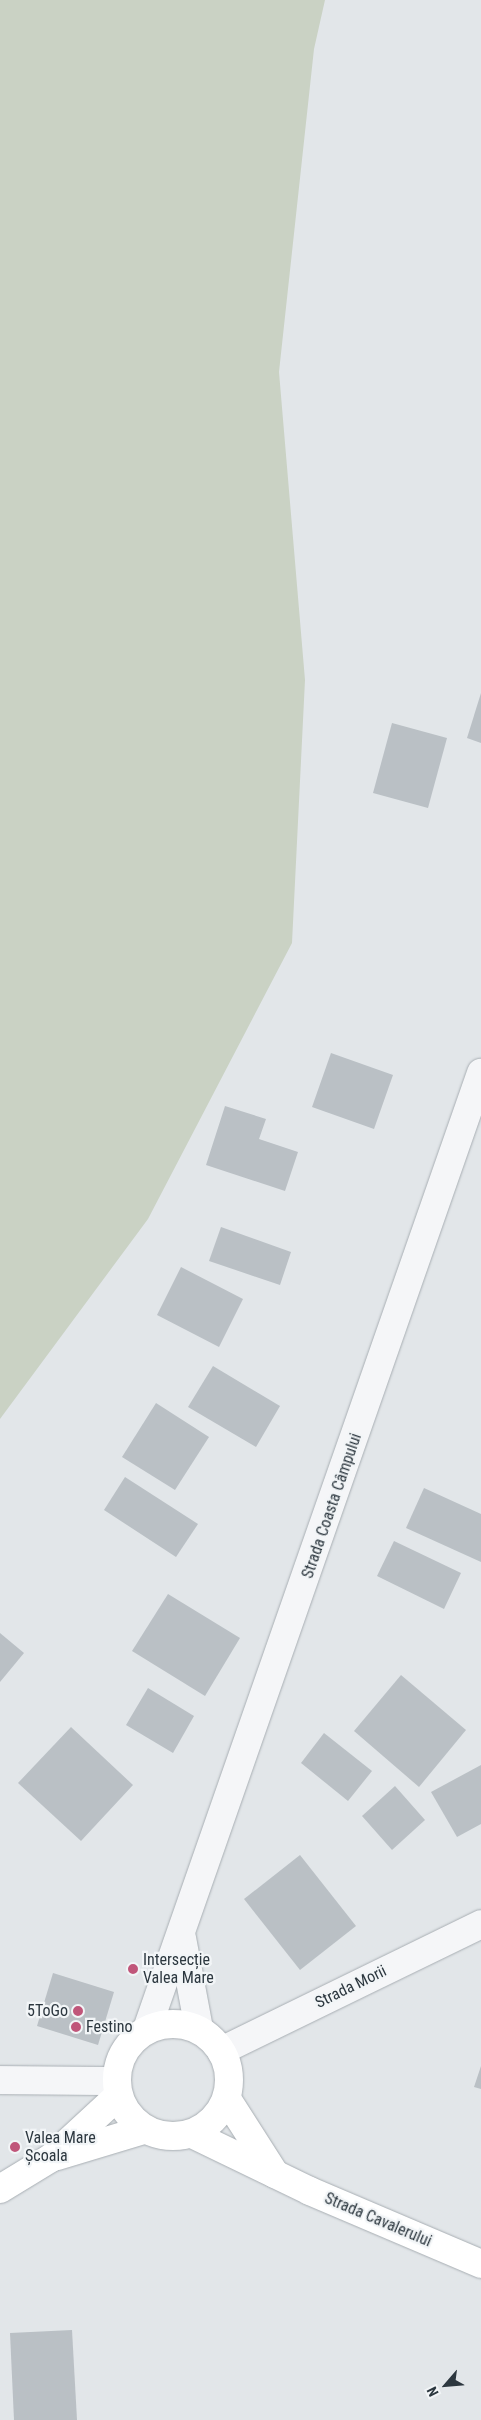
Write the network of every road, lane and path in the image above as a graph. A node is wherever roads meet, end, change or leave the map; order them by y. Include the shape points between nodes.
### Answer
1 (481, 1073) edge
2 (481, 1924) edge
3 (182, 1938) junction
4 (147, 2029) junction
5 (199, 2030) junction
6 (221, 2051) junction
7 (0, 2080) edge
8 (117, 2089) junction
9 (226, 2099) junction
10 (143, 2130) junction
11 (192, 2134) junction
12 (51, 2158) junction
13 (275, 2174) junction
14 (0, 2189) edge
15 (481, 2264) edge

1 - 3 street, Strada Coasta Câmpului
2 - 6 street, Strada Morii
3 - 4 street, Strada Coasta Câmpului
3 - 5 street, Strada Coasta Câmpului
4 - 5 main road via 173,2024
4 - 8 main road via 124,2051
5 - 6 main road
6 - 9 main road via 229,2075
7 - 8 street
8 - 10 main road via 128,2116
8 - 12 main road
9 - 11 main road via 214,2120
9 - 13 main road
10 - 11 main road via 168,2138
10 - 12 main road
11 - 13 main road, Strada Cavalerului
12 - 14 main road
13 - 15 main road, Strada Cavalerului

